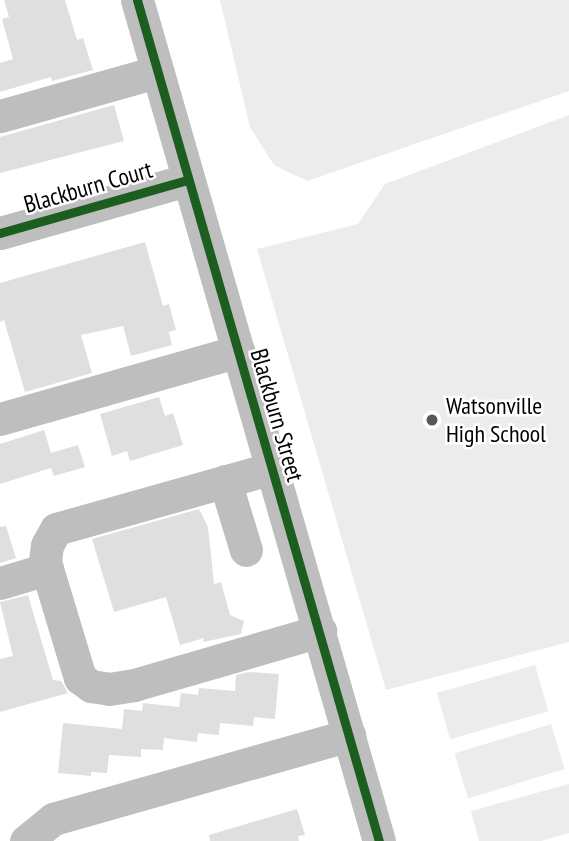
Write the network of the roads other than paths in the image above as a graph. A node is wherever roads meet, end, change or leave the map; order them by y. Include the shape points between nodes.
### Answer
1 (137, 0) edge
2 (157, 72) junction
3 (0, 116) edge
4 (187, 180) junction
5 (0, 233) edge
6 (239, 351) junction
7 (0, 419) edge
8 (273, 468) junction
9 (225, 481) junction
10 (246, 550) dead end
11 (47, 569) junction
12 (0, 583) edge
13 (320, 631) junction
14 (349, 735) junction
15 (26, 841) edge
16 (379, 841) edge

1 - 2 street, Blackburn Street
2 - 3 street
2 - 4 street, Blackburn Street
4 - 5 street, Blackburn Court
4 - 6 street, Blackburn Street
6 - 7 street
6 - 8 street, Blackburn Street
8 - 9 street
8 - 13 street, Blackburn Street
9 - 10 street
9 - 11 street via 56,529 47,545
11 - 12 street
11 - 13 street via 80,678 91,686 134,685
13 - 14 street, Blackburn Street
14 - 15 street via 53,819
14 - 16 street, Blackburn Street

